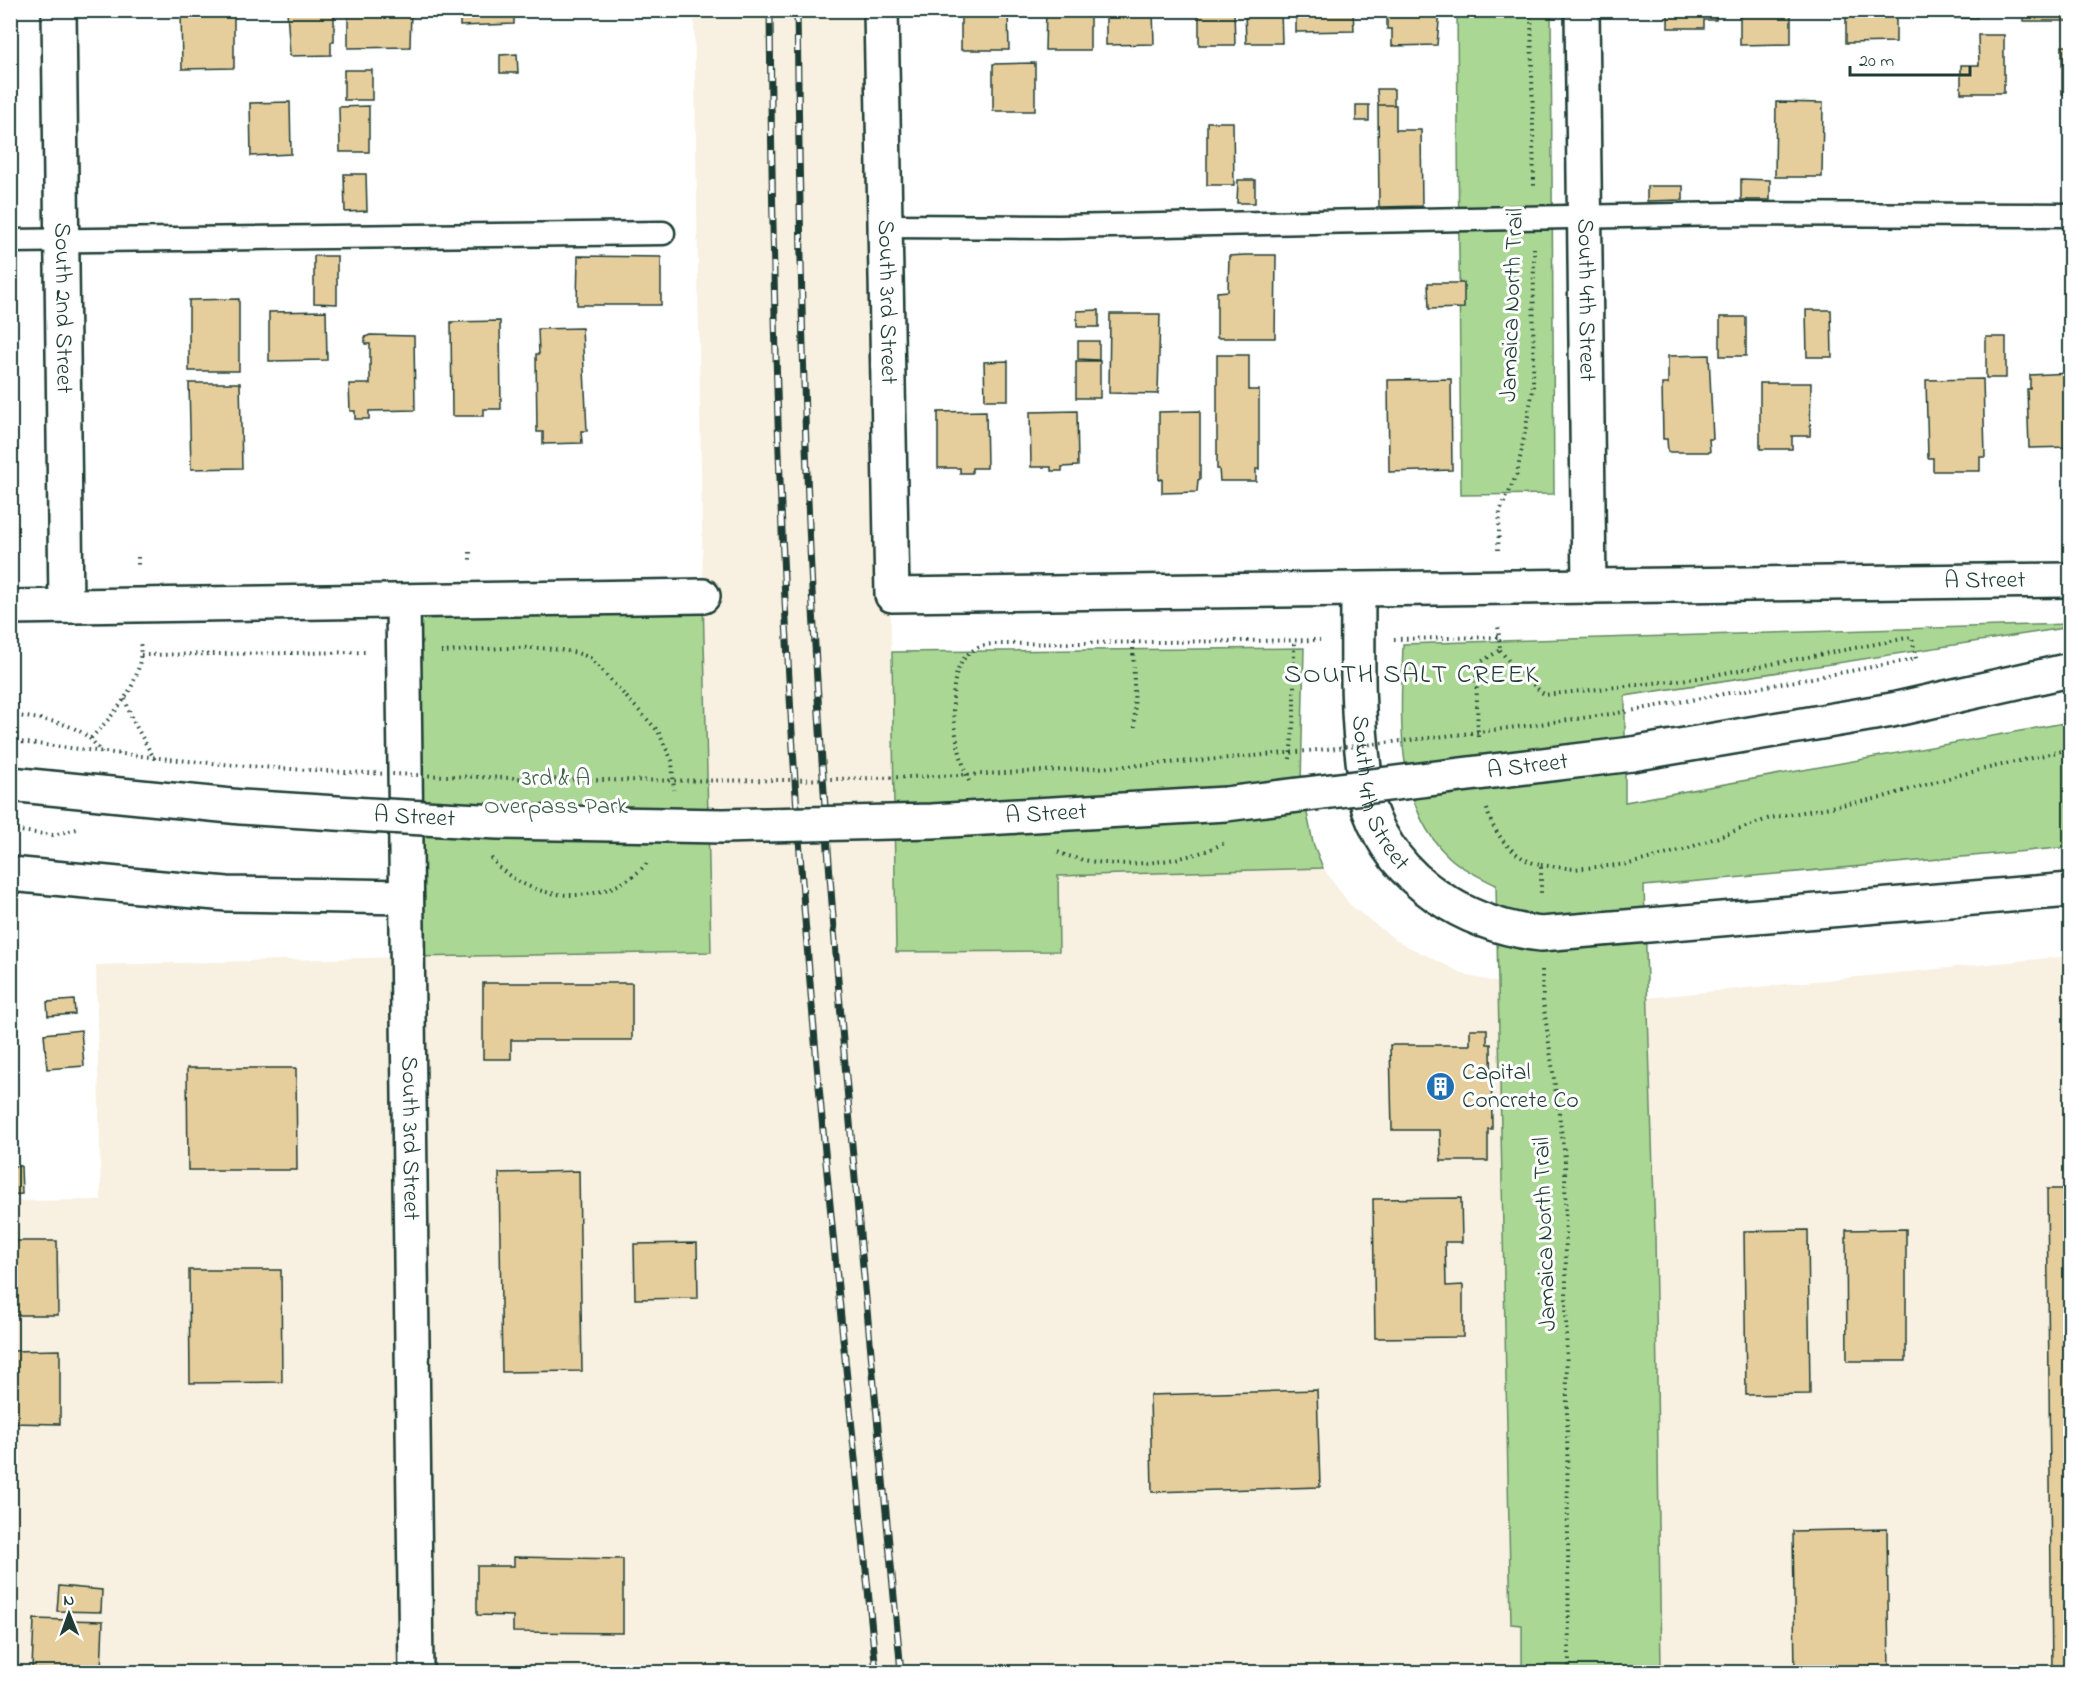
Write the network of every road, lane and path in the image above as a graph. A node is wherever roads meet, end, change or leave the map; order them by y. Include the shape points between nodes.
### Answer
1 (59, 10) edge
2 (881, 10) edge
3 (1531, 10) edge
4 (1582, 10) edge
5 (2070, 215) edge
6 (1585, 216) junction
7 (1534, 218) junction
8 (884, 226) junction
9 (663, 233) dead end
10 (62, 239) junction
11 (10, 241) edge
12 (138, 556) dead end
13 (2070, 580) edge
14 (1589, 587) junction
15 (1498, 588) junction
16 (1358, 590) junction
17 (892, 595) joint
18 (703, 596) dead end
19 (403, 602) junction
20 (139, 605) junction
21 (66, 606) junction
22 (10, 607) edge
23 (1498, 637) junction
24 (1294, 640) junction
25 (1358, 640) junction
26 (1133, 642) junction
27 (1500, 650) junction
28 (2070, 670) edge
29 (1135, 727) dead end
30 (91, 738) dead end
31 (1478, 740) dead end
32 (10, 741) edge
33 (2070, 749) edge
34 (1289, 768) dead end
35 (10, 784) edge
36 (976, 790) dead end
37 (1485, 801) dead end
38 (1227, 841) dead end
39 (1057, 852) dead end
40 (1540, 865) junction
41 (10, 874) edge
42 (2070, 890) edge
43 (406, 897) junction
44 (1541, 934) junction
45 (416, 1672) edge
46 (1569, 1672) edge

1 - 10 street, South 2nd Street
2 - 8 street, South 3rd Street
3 - 7 path, Jamaica North Trail
4 - 6 street, South 4th Street
5 - 6 lane
6 - 7 lane
6 - 14 street, South 4th Street
7 - 8 lane via 1059,227
7 - 15 path, Jamaica North Trail via 1533,389 1517,474 1500,511
8 - 17 street, South 3rd Street
9 - 10 lane
10 - 11 lane
10 - 21 street, South 2nd Street
12 - 20 path
13 - 14 street, A Street
14 - 15 street, A Street
15 - 16 street, A Street
15 - 23 path, Jamaica North Trail
16 - 17 street, A Street
16 - 25 street, South 4th Street
18 - 19 street
19 - 20 street
19 - 43 street, South 3rd Street
20 - 21 street
20 - 30 path via 141,655 136,678 125,699
21 - 22 street
23 - 25 path
23 - 27 path, Jamaica North Trail
24 - 25 path
24 - 26 path
24 - 34 path
25 - 44 street, South 4th Street via 1359,733 1369,808 1391,851 1423,887 1458,910 1507,930
26 - 29 path
26 - 36 path via 986,645 969,653 956,678 954,703 960,758
27 - 31 path via 1476,670
27 - 32 path, bridge via 1545,695 1698,678 1912,637 1916,658 1630,711 1506,728 1167,763 997,775 649,781 460,776 224,764
28 - 35 street, A Street, bridge via 1892,710 1632,754 1226,804 932,821 723,826 498,822 241,807
33 - 40 path via 1880,798 1770,818 1683,850 1629,864 1574,869
37 - 40 path via 1501,837 1530,863
38 - 39 path via 1203,853 1156,861 1096,863
40 - 44 path, Jamaica North Trail
41 - 43 street via 227,894
42 - 44 street
43 - 45 street, South 3rd Street
44 - 46 path, Jamaica North Trail via 1543,1001 1565,1157

